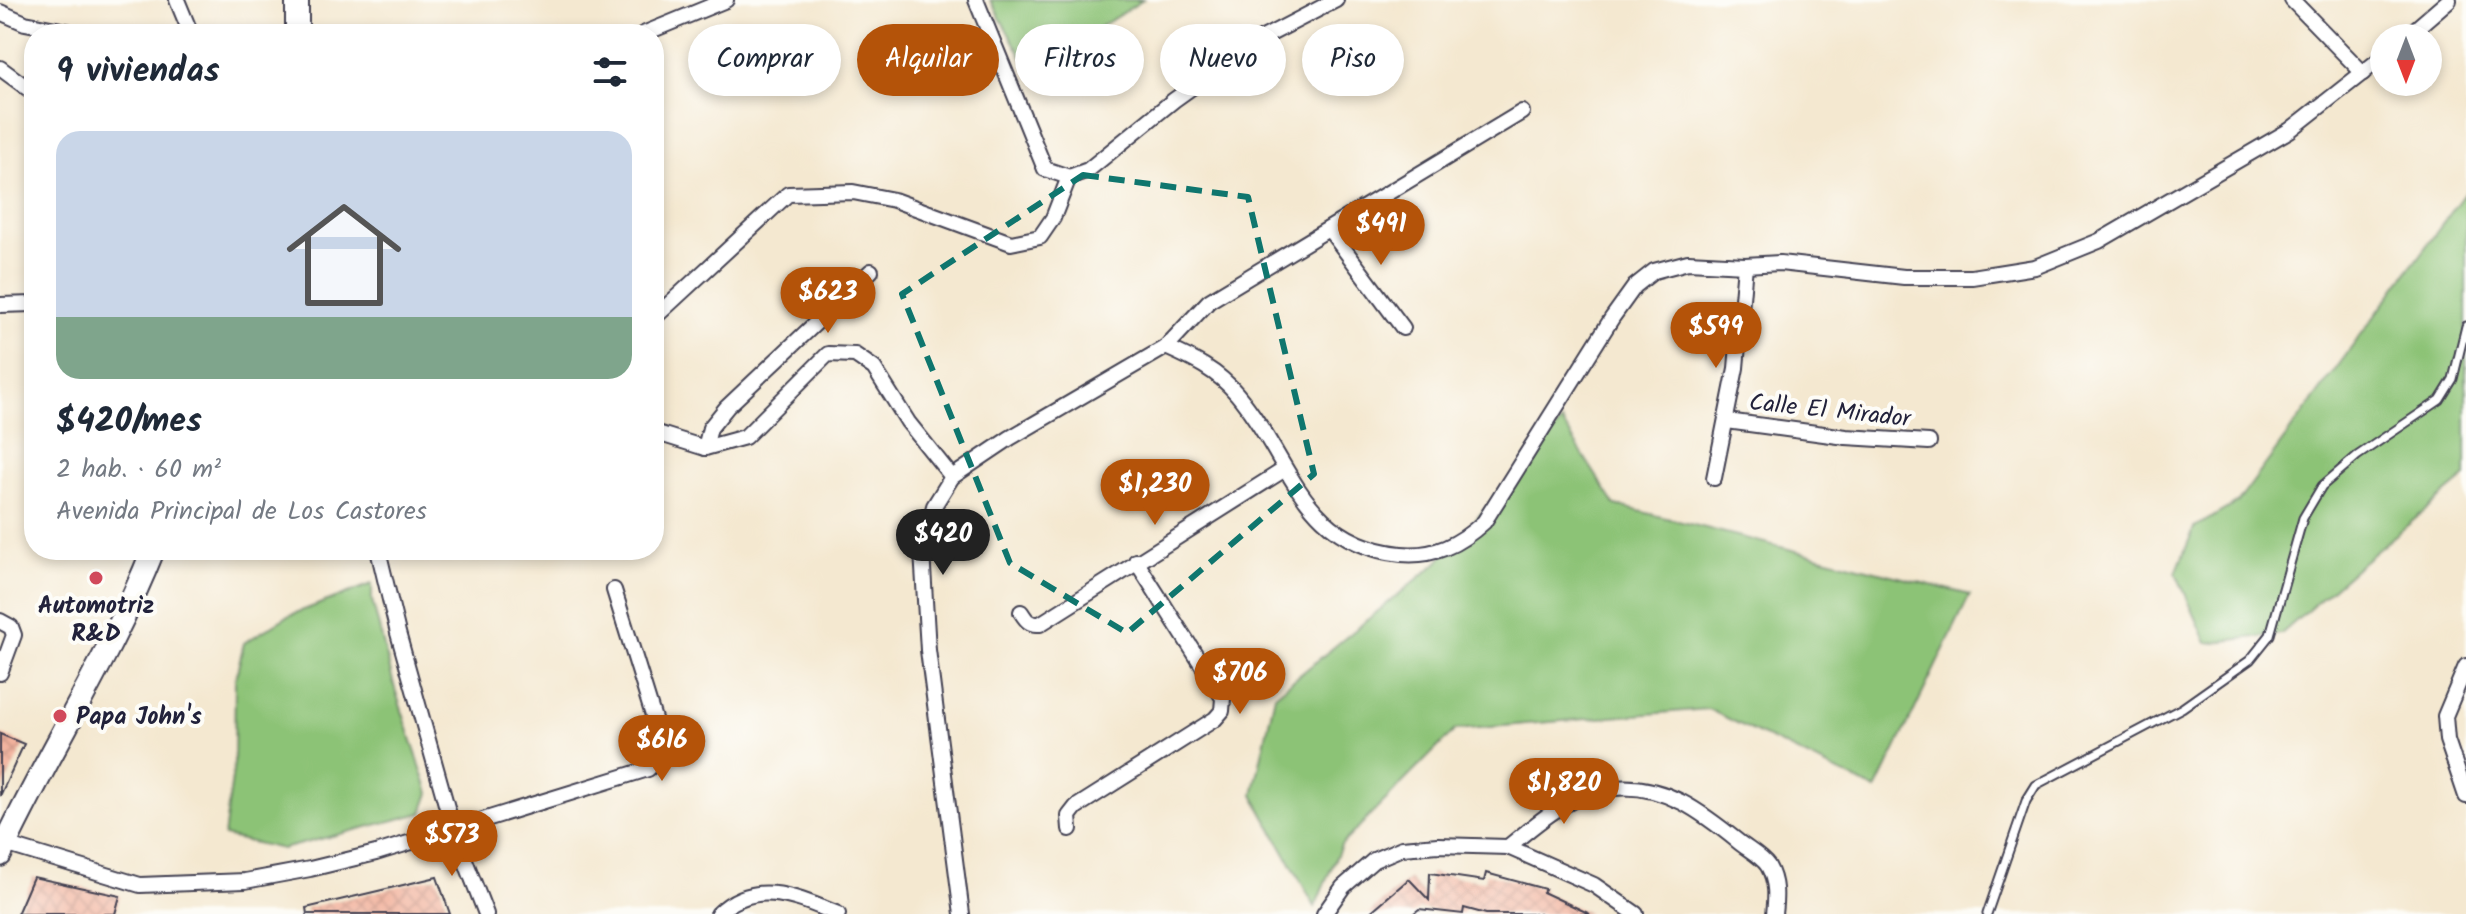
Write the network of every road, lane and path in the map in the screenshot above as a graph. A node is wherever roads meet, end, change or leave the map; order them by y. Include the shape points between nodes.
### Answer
1 (177, 0) edge
2 (297, 0) edge
3 (726, 0) edge
4 (976, 0) edge
5 (1336, 0) edge
6 (2292, 0) edge
7 (2449, 0) edge
8 (0, 12) edge
9 (30, 24) edge
10 (187, 24) edge
11 (297, 24) edge
12 (2421, 24) edge
13 (664, 25) edge
14 (2370, 67) edge
15 (0, 68) edge
16 (2363, 73) junction
17 (24, 86) edge
18 (1522, 112) dead end
19 (1069, 177) junction
20 (1329, 229) junction
21 (1745, 265) junction
22 (871, 271) dead end
23 (24, 304) edge
24 (0, 305) edge
25 (664, 309) edge
26 (2466, 326) edge
27 (1403, 328) dead end
28 (1166, 347) junction
29 (1727, 421) junction
30 (664, 435) edge
31 (1929, 442) dead end
32 (705, 448) junction
33 (1285, 469) junction
34 (952, 477) junction
35 (1714, 478) dead end
36 (149, 560) edge
37 (380, 560) edge
38 (1136, 561) junction
39 (614, 590) dead end
40 (1021, 612) dead end
41 (0, 621) edge
42 (2466, 666) edge
43 (0, 673) edge
44 (2466, 796) edge
45 (453, 829) junction
46 (1070, 829) dead end
47 (1508, 847) junction
48 (2, 850) edge
49 (486, 914) edge
50 (718, 914) edge
51 (838, 914) edge
52 (962, 914) edge
53 (1324, 914) edge
54 (1636, 914) edge
55 (1774, 914) edge
56 (1987, 914) edge

1 - 10 street
2 - 11 street
3 - 13 street
4 - 19 street via 1045,169
5 - 19 street via 1255,42 1088,170
6 - 16 street
7 - 12 street
8 - 9 street
14 - 16 street
15 - 17 street
16 - 21 street via 2290,130 2099,241 2035,267 1972,277 1904,277 1780,263
18 - 20 street
19 - 25 street via 1040,237 1011,243 894,200 853,192 788,194
20 - 27 street
20 - 28 street via 1209,301
21 - 29 street, Calle El Mirador
21 - 33 street via 1688,262 1654,271 1635,286 1484,522 1465,539 1418,555 1376,551 1331,528
22 - 32 street via 727,407 710,428
23 - 24 street
26 - 56 lane via 2453,379 2440,400 2322,486 2303,518 2270,635 2250,660 2182,708 2036,785
28 - 33 street via 1221,377
28 - 34 street
29 - 31 street, Calle El Mirador
29 - 35 street, Calle El Mirador
30 - 32 street
32 - 34 street via 745,437 828,354 855,355 874,368
33 - 38 street
34 - 52 street via 934,506 922,551 928,650
36 - 48 street via 132,604
37 - 45 street
38 - 40 street via 1040,624 1027,621
38 - 46 street via 1223,698 1222,711 1076,807 1069,816
39 - 45 street via 664,751 648,769
41 - 43 street via 14,635
42 - 44 street via 2445,716 2447,740
45 - 48 street via 363,856 245,881 140,885
45 - 49 street
47 - 53 street via 1402,848 1374,860 1343,887
47 - 54 street via 1594,885
47 - 55 street via 1554,810 1584,796 1612,788 1663,793 1696,808 1767,863 1775,880
50 - 51 street via 740,899 765,893 787,894

